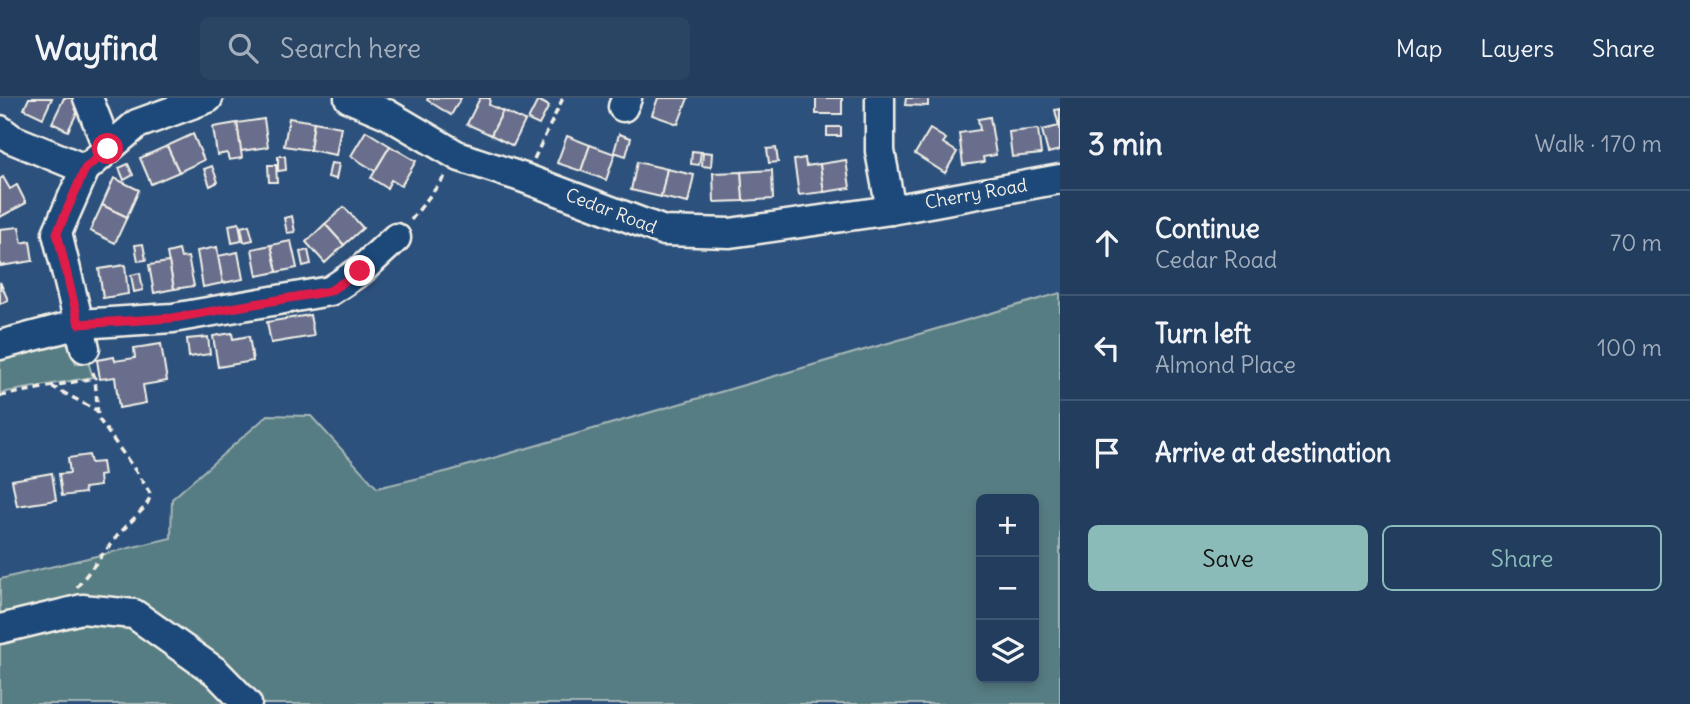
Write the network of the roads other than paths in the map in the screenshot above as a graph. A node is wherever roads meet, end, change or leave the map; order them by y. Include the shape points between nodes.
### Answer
1 (88, 98) edge
2 (208, 98) edge
3 (349, 98) edge
4 (880, 98) edge
5 (0, 131) edge
6 (108, 149) junction
7 (85, 169) junction
8 (1060, 179) edge
9 (891, 210) junction
10 (397, 238) road end
11 (82, 336) junction
12 (0, 345) edge
13 (0, 629) edge
14 (247, 704) edge

1 - 6 street
2 - 6 street via 136,124
3 - 9 street, Cedar Road via 387,114 460,157 664,231 730,233
4 - 9 street via 880,151
5 - 7 street
6 - 7 street
7 - 11 street via 57,233
8 - 9 street, Cherry Road
10 - 11 street via 330,291
11 - 12 street
13 - 14 street via 82,609 134,614 216,672

